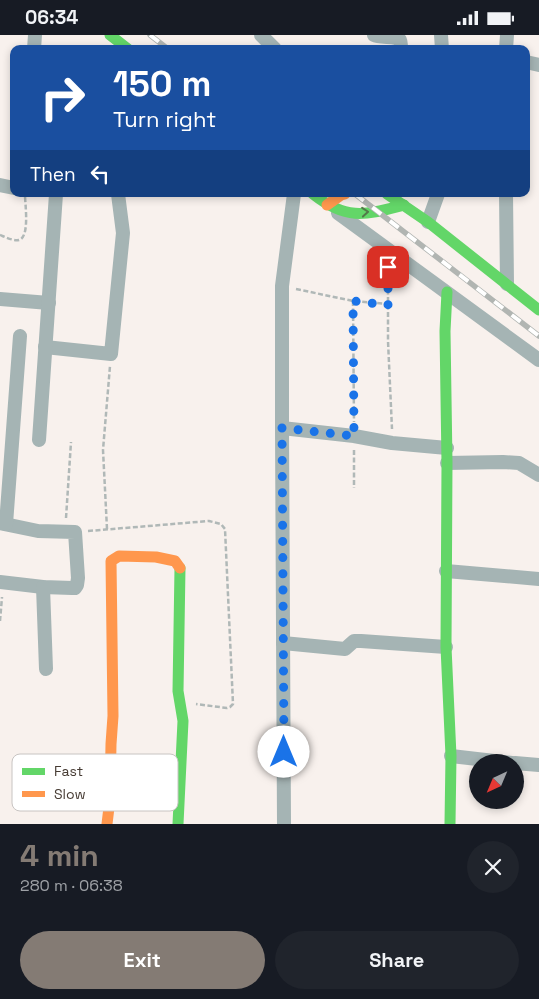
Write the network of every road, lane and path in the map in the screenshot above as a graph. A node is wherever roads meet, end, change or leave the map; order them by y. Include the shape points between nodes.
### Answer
1 (110, 35) edge
2 (261, 35) edge
3 (374, 35) edge
4 (123, 45) edge
5 (271, 45) edge
6 (401, 45) edge
7 (25, 197) edge
8 (56, 197) edge
9 (118, 197) edge
10 (294, 197) edge
11 (317, 197) edge
12 (338, 197) edge
13 (392, 197) edge
14 (437, 197) edge
15 (506, 197) edge
16 (326, 205) junction
17 (404, 205) junction
18 (428, 222) junction
19 (0, 235) edge
20 (388, 248) junction
21 (507, 285) junction
22 (282, 286) junction
23 (447, 292) junction
24 (0, 299) edge
25 (353, 301) junction
26 (48, 303) junction
27 (388, 305) junction
28 (539, 310) edge
29 (20, 336) dead end
30 (46, 347) junction
31 (111, 354) junction
32 (539, 360) edge
33 (282, 428) junction
34 (354, 436) junction
35 (39, 441) dead end
36 (71, 442) dead end
37 (392, 443) junction
38 (447, 448) junction
39 (447, 463) junction
40 (539, 475) edge
41 (354, 488) dead end
42 (3, 524) edge
43 (106, 529) dead end
44 (75, 532) junction
45 (446, 571) junction
46 (539, 579) edge
47 (1, 582) edge
48 (42, 587) junction
49 (0, 621) edge
50 (283, 643) junction
51 (446, 647) junction
52 (46, 669) dead end
53 (180, 702) junction
54 (230, 707) dead end
55 (111, 754) edge
56 (451, 756) junction
57 (469, 758) edge
58 (524, 764) edge
59 (539, 765) edge
60 (109, 811) edge
61 (107, 824) edge
62 (178, 824) edge
63 (284, 824) edge
64 (450, 824) edge

1 - 4 street
2 - 5 street
3 - 6 street via 399,38
7 - 19 path via 25,234 18,240
8 - 26 street
9 - 31 street via 122,233
10 - 22 street
11 - 16 street
12 - 16 street
13 - 17 street
14 - 18 street
15 - 21 street
16 -> 17 street via 348,213
16 - 20 street
17 - 18 street
18 - 21 street
20 - 23 street
20 - 27 path
21 - 28 street
22 - 25 path
22 - 33 street
23 - 32 street
23 - 38 street
24 - 26 street
25 - 27 path
25 - 34 path
26 - 30 street
27 - 37 path
29 - 42 street
30 - 31 street
30 - 35 street
31 - 43 path via 104,450
33 - 34 street
33 - 50 street
34 - 37 street
34 - 41 path
36 - 44 path via 66,517
37 - 38 street
38 - 39 street
39 - 40 street via 519,463
39 - 45 street
42 - 44 street via 38,531
44 - 48 street via 78,585 75,588
45 - 46 street
45 - 51 street
47 - 48 street
47 - 49 path
48 - 52 street
50 - 51 street via 345,649 354,641
50 - 63 street
51 - 56 street
53 - 54 path
53 - 55 street via 180,567 174,561 162,558 116,557 111,561
53 - 62 street via 183,721
56 - 57 street
56 - 64 street
58 - 59 street
60 - 61 street

